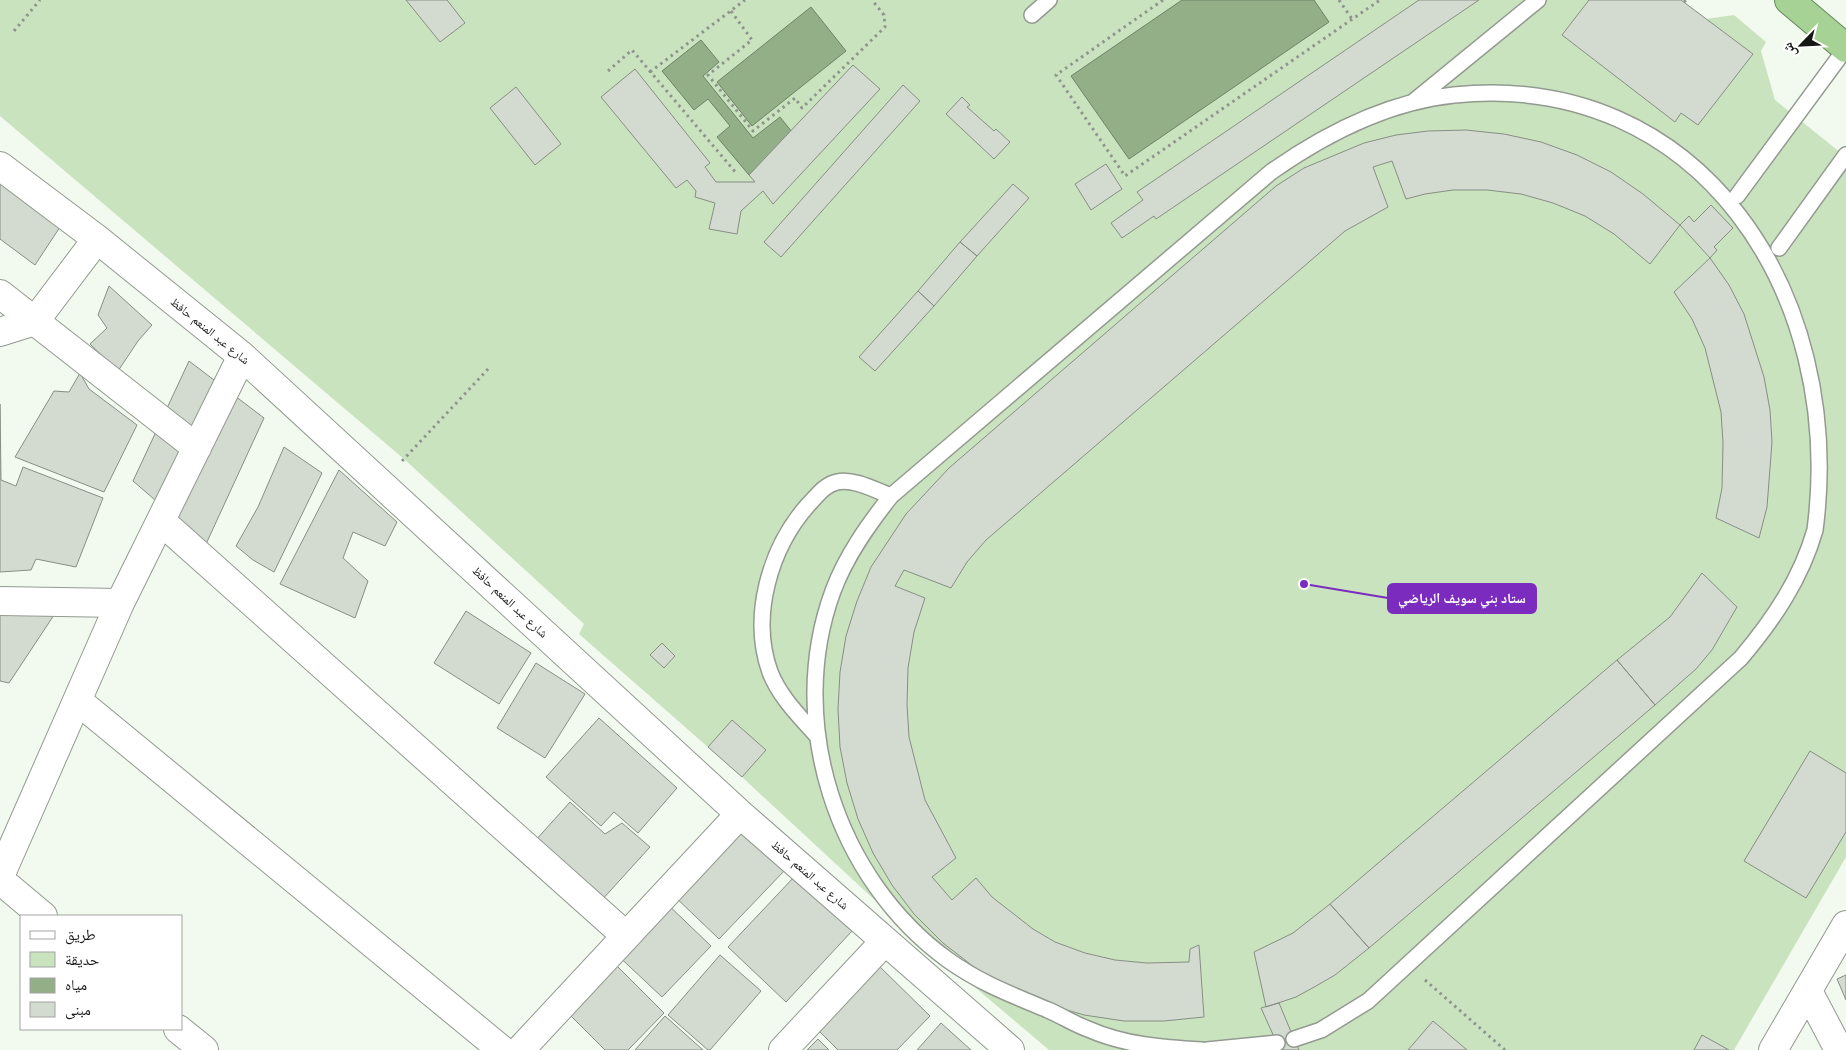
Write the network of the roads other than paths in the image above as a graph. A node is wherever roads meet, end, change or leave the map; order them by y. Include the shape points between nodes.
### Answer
1 (1049, 0) edge
2 (1538, 0) edge
3 (1789, 0) edge
4 (1032, 15) dead end
5 (1846, 48) edge
6 (1412, 103) junction
7 (1846, 155) edge
8 (0, 166) edge
9 (1737, 196) junction
10 (1759, 221) dead end
11 (1769, 235) dead end
12 (97, 239) junction
13 (1779, 248) junction
14 (1788, 264) dead end
15 (0, 294) edge
16 (34, 321) junction
17 (0, 332) edge
18 (242, 356) junction
19 (1831, 423) dead end
20 (197, 448) junction
21 (891, 496) junction
22 (161, 521) junction
23 (0, 601) edge
24 (120, 604) junction
25 (78, 700) junction
26 (817, 736) junction
27 (740, 814) junction
28 (0, 876) edge
29 (0, 880) edge
30 (42, 915) edge
31 (1846, 925) edge
32 (625, 935) junction
33 (885, 941) junction
34 (1808, 991) junction
35 (179, 1030) edge
36 (1294, 1039) dead end
37 (1277, 1043) dead end
38 (204, 1050) edge
39 (502, 1050) edge
40 (520, 1050) edge
41 (783, 1050) edge
42 (1010, 1050) edge
43 (1202, 1050) edge
44 (1207, 1050) edge
45 (1774, 1050) edge
46 (1839, 1050) edge

1 - 4 lane
2 - 6 lane
3 - 5 highway
5 - 9 lane
6 - 9 lane via 1451,95 1500,93 1568,100 1596,108 1642,127 1676,146
6 - 21 lane via 1338,130 1271,172
7 - 13 lane
8 - 12 street, شارع عبد المنعم حافظ
9 - 10 lane
11 - 13 lane
12 - 16 street
12 - 18 street, شارع عبد المنعم حافظ
13 - 14 lane
15 - 16 street
16 - 17 street
16 - 20 street
18 - 20 street
18 - 27 street, شارع عبد المنعم حافظ
19 - 36 lane via 1827,478 1815,532 1785,599 1741,658 1368,1001 1321,1030
20 - 22 street
21 - 26 lane via 868,525 833,591 816,662
21 - 26 lane via 847,480 830,484 797,518 775,558 768,580 763,626 771,672 798,714
22 - 24 street
22 - 32 street
23 - 24 street
24 - 25 street
25 - 28 street
25 - 39 street
26 - 43 lane via 835,809 869,877 918,935 947,959 978,980 1089,1030 1132,1043
27 - 32 street
27 - 33 street, شارع عبد المنعم حافظ
29 - 30 street
31 - 34 street
32 - 40 street
33 - 41 street
33 - 42 street, شارع عبد المنعم حافظ
34 - 45 street
34 - 46 street
35 - 38 street
37 - 44 lane

